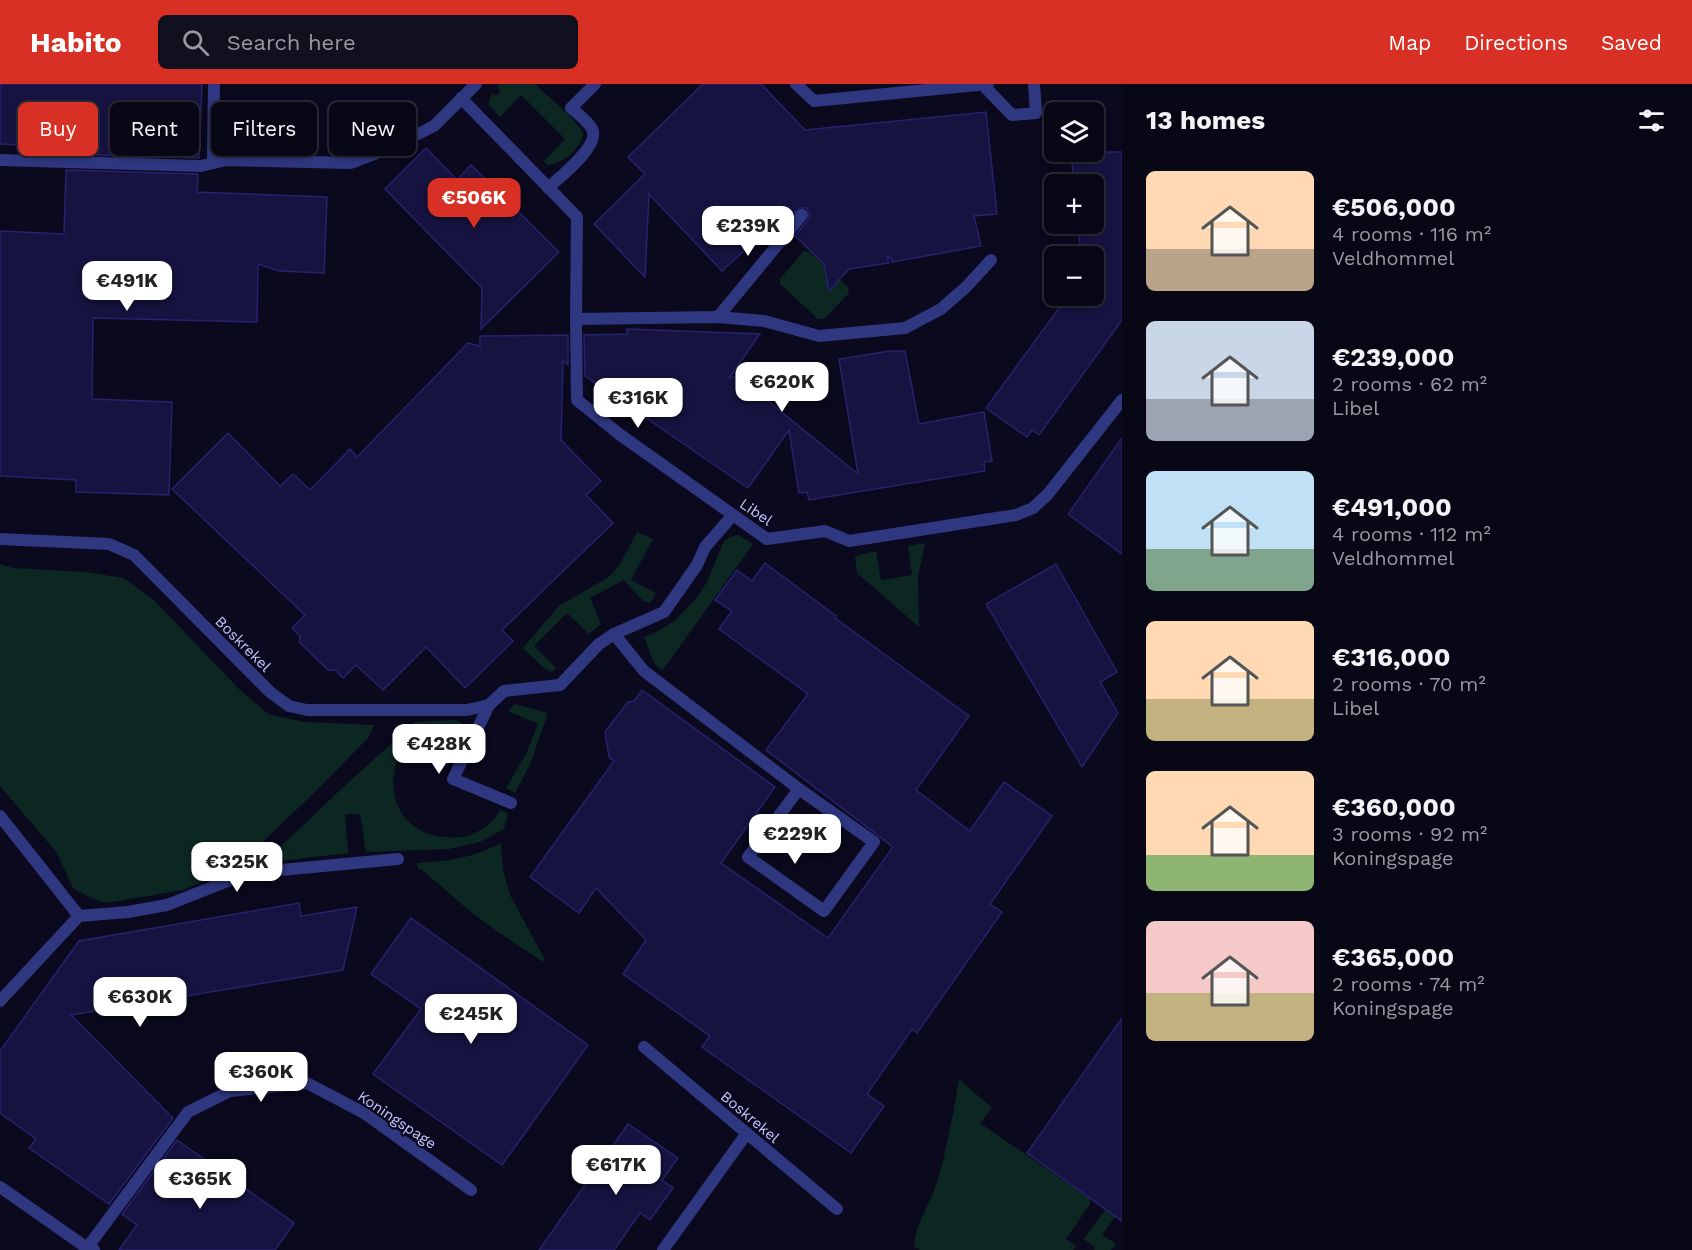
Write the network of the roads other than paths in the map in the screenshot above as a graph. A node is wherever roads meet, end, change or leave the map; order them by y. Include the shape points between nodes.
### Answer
1 (214, 84) edge
2 (476, 84) edge
3 (595, 84) edge
4 (796, 84) edge
5 (988, 84) edge
6 (1034, 84) edge
7 (983, 85) edge
8 (461, 98) junction
9 (0, 160) edge
10 (213, 162) junction
11 (548, 188) junction
12 (801, 215) dead end
13 (992, 260) dead end
14 (718, 317) junction
15 (576, 319) junction
16 (1122, 400) edge
17 (733, 515) junction
18 (0, 539) edge
19 (614, 634) junction
20 (489, 705) junction
21 (799, 789) junction
22 (511, 803) dead end
23 (0, 816) edge
24 (398, 859) dead end
25 (79, 916) junction
26 (0, 1001) edge
27 (644, 1047) dead end
28 (747, 1133) junction
29 (0, 1187) edge
30 (471, 1190) dead end
31 (837, 1209) dead end
32 (91, 1249) edge
33 (663, 1250) edge

1 - 10 street
2 - 8 street
3 - 11 street via 572,108 592,129 590,148
4 - 7 street via 814,101
5 - 7 street
6 - 7 street via 1036,113 1012,115
8 - 10 street via 434,126 388,150 351,163
8 - 11 street
9 - 10 street via 201,166
11 - 15 street via 577,217
12 - 14 street
13 - 14 street via 941,309 905,328 819,336 764,321
14 - 15 street
15 - 17 street, Libel via 577,400
16 - 17 street, Libel via 1048,494 1033,508 1016,515 849,541 825,531 767,539
17 - 19 street, Boskrekel via 705,547 664,612
18 - 20 street, Boskrekel via 109,544 134,555 270,692 289,706 307,710 468,710
19 - 20 street, Boskrekel via 589,653 560,685 504,691
19 - 21 street via 644,671
20 - 22 street via 453,779
21 - 21 street via 874,842 824,910 748,857
23 - 25 street
24 - 25 street via 248,873 167,905
25 - 26 street
27 - 28 street, Boskrekel
28 - 31 street, Boskrekel
28 - 33 street
29 - 32 street, Koningspage
30 - 32 street, Koningspage via 364,1113 307,1083 230,1091 188,1112

